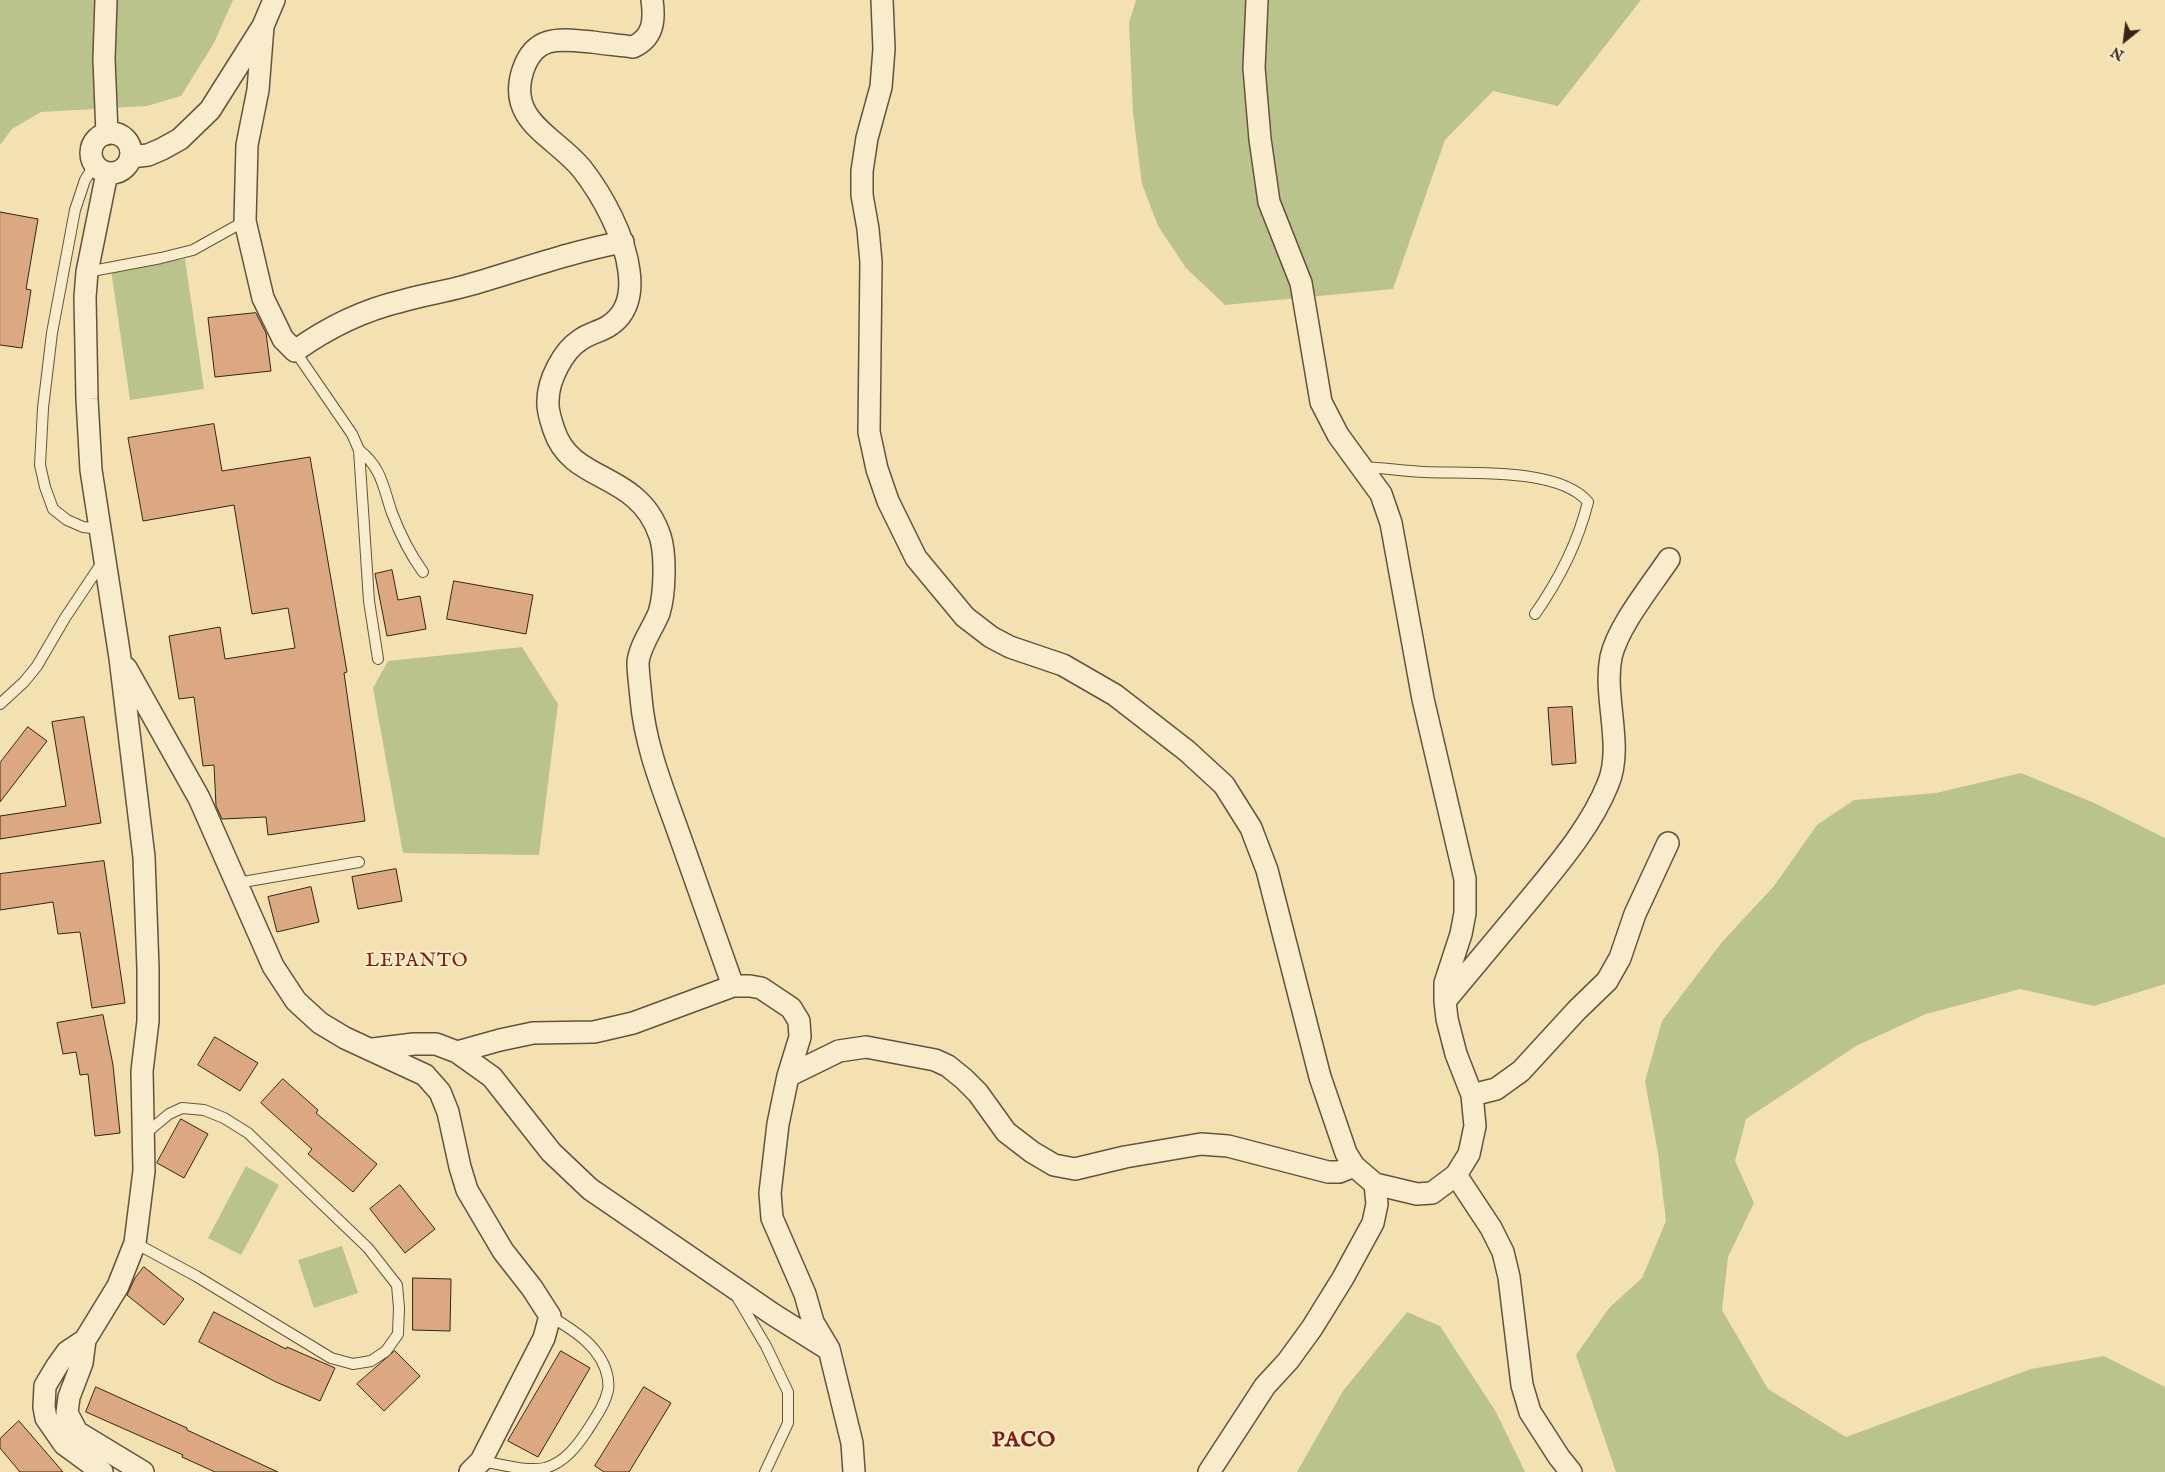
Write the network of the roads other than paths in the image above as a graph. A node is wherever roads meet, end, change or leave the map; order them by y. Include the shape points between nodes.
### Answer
1 (106, 0) edge
2 (274, 0) edge
3 (652, 0) edge
4 (882, 0) edge
5 (1256, 0) edge
6 (263, 26) junction
7 (107, 134) junction
8 (131, 157) junction
9 (101, 168) junction
10 (245, 221) junction
11 (623, 242) junction
12 (87, 272) junction
13 (295, 351) junction
14 (359, 450) junction
15 (1362, 466) junction
16 (101, 528) junction
17 (106, 557) junction
18 (1669, 560) dead end
19 (422, 572) dead end
20 (1535, 614) dead end
21 (120, 658) junction
22 (378, 659) dead end
23 (0, 704) edge
24 (1668, 843) dead end
25 (359, 862) dead end
26 (237, 883) junction
27 (733, 986) junction
28 (1445, 1001) junction
29 (373, 1049) junction
30 (457, 1052) junction
31 (788, 1076) junction
32 (1472, 1095) junction
33 (143, 1135) junction
34 (1354, 1166) junction
35 (1456, 1175) junction
36 (1375, 1184) junction
37 (135, 1244) junction
38 (729, 1283) junction
39 (550, 1316) junction
40 (85, 1340) junction
41 (828, 1349) junction
42 (475, 1466) edge
43 (102, 1472) edge
44 (143, 1472) edge
45 (765, 1472) edge
46 (854, 1472) edge
47 (1208, 1472) edge
48 (1571, 1472) edge

1 - 7 street
2 - 6 street
3 - 11 street via 650,34 644,42 633,47 560,38 543,43 524,68 518,90 526,115 580,167
4 - 34 street via 884,49 881,87 867,138 862,195 871,262 869,432 888,501 916,558 965,617 1010,647 1063,664 1115,695 1208,768 1224,785 1251,828 1267,870 1320,1077 1346,1153
5 - 15 street via 1254,68 1269,202 1301,283 1321,402 1338,435
6 - 8 street via 210,110 180,139 162,150
6 - 10 street via 258,90 248,145
7 - 8 street via 122,137 128,142
7 - 9 street via 100,136 92,149 92,157
8 - 9 street via 122,170 115,173
9 - 12 street
9 - 16 lane via 85,180 75,210 52,333 40,465 53,509 82,527
10 - 12 lane via 193,250
10 - 13 street via 263,298 283,339
11 - 13 street via 586,249 463,286 399,301 344,322
11 - 27 street via 630,294 625,311 618,320 568,350 551,384 548,402 558,443 592,473 631,494 647,509 660,537 663,582 660,610 638,660 648,746
12 - 16 street via 90,470
13 - 14 lane via 352,434
14 - 19 lane via 376,466 393,514
14 - 22 lane via 368,592
15 - 20 lane via 1528,476 1580,492 1588,502 1583,523 1555,586
15 - 28 street via 1381,494 1391,523 1423,699 1465,879 1465,913 1444,983
16 - 17 street
17 - 21 street
17 - 23 lane via 37,666
18 - 28 street via 1625,624 1612,656 1609,690 1614,762 1608,783 1563,859
21 - 26 street via 199,798
21 - 33 street via 144,857 148,1021 142,1071
24 - 32 street via 1635,914 1620,958 1607,981 1521,1071 1496,1089
25 - 26 lane
26 - 29 street via 273,966 296,1001 320,1023
27 - 30 street via 633,1023 594,1032 533,1033
27 - 31 street via 761,988 792,1008 800,1036
28 - 32 street via 1456,1054
29 - 30 street via 436,1044
29 - 39 street via 425,1075 440,1092 467,1190 503,1251
30 - 38 street via 492,1077 551,1152 590,1189
31 - 34 street via 839,1051 866,1047 935,1060 948,1066 978,1092 1006,1132 1054,1166 1075,1169 1200,1144 1228,1146 1328,1172
31 - 41 street via 778,1124 770,1194 772,1218 805,1294 813,1322
32 - 35 street via 1475,1126 1469,1154
33 - 37 street via 144,1171
33 - 37 lane via 182,1108 211,1113 248,1133 368,1248 397,1285 398,1334 386,1351 371,1361 353,1364 331,1358 196,1276
34 - 36 street
35 - 36 street via 1432,1193 1417,1194
35 - 48 street via 1503,1252 1522,1385 1530,1412
36 - 47 street via 1374,1224 1343,1278 1312,1328 1265,1386
37 - 40 street via 118,1286
38 - 41 street
38 - 45 lane via 766,1346 788,1392 788,1423
39 - 42 street via 544,1338
39 - 42 lane via 585,1340 601,1357 609,1389 600,1410 577,1447 545,1468
40 - 43 street via 66,1352 57,1366 45,1386 44,1407 46,1418 64,1444
40 - 44 street via 82,1363 69,1397 67,1413 78,1432
41 - 46 street via 852,1443

